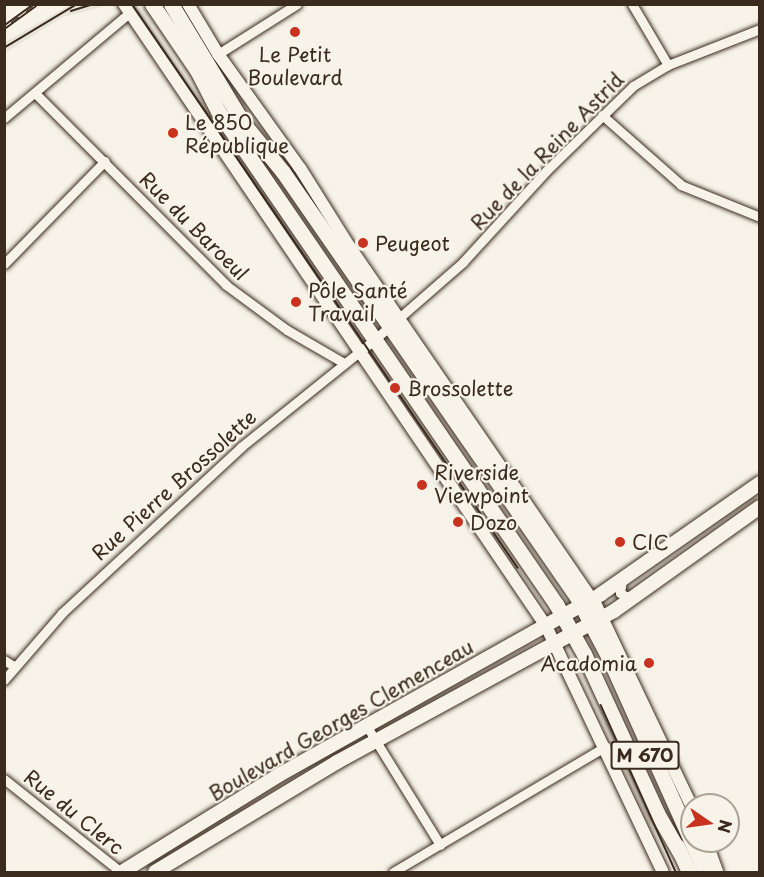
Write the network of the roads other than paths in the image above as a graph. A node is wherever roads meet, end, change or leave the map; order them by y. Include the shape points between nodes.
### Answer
1 (152, 4) edge
2 (161, 4) edge
3 (171, 4) edge
4 (188, 4) edge
5 (297, 4) edge
6 (632, 4) edge
7 (127, 9) edge
8 (759, 29) edge
9 (218, 54) junction
10 (668, 65) junction
11 (196, 69) junction
12 (35, 93) junction
13 (602, 115) junction
14 (4, 118) edge
15 (243, 123) junction
16 (105, 161) junction
17 (759, 217) edge
18 (4, 264) edge
19 (388, 335) junction
20 (359, 351) junction
21 (344, 363) junction
22 (759, 483) edge
23 (759, 507) edge
24 (622, 580) junction
25 (632, 599) junction
26 (574, 604) junction
27 (546, 626) junction
28 (589, 631) junction
29 (557, 645) junction
30 (4, 660) edge
31 (15, 667) junction
32 (4, 680) edge
33 (366, 725) junction
34 (376, 740) junction
35 (606, 746) junction
36 (4, 779) edge
37 (684, 793) edge
38 (440, 845) junction
39 (710, 853) edge
40 (121, 873) edge
41 (155, 873) edge
42 (393, 873) edge
43 (663, 873) edge
44 (689, 873) edge
45 (698, 873) edge
46 (705, 873) edge
47 (717, 873) edge

1 - 11 main road
2 - 15 main road
3 - 15 main road
4 - 9 street
5 - 9 street
6 - 10 street
7 - 12 street
7 - 20 street
8 - 10 street, Rue de la Reine Astrid
9 - 19 street via 300,168
10 - 13 street, Rue de la Reine Astrid via 633,86
11 - 15 main road via 371,317
11 - 19 main road via 218,111
12 - 14 street
12 - 16 street, Rue du Baroeul
13 - 17 street via 681,185
13 - 19 street, Rue de la Reine Astrid via 464,262
15 - 19 main road via 284,172
16 - 18 street
16 - 21 street, Rue du Baroeul via 238,295
19 - 20 street, Rue Pierre Brossolette
19 - 26 main road
19 - 26 main road
20 - 21 street, Rue Pierre Brossolette
20 - 27 street
21 - 31 street, Rue Pierre Brossolette via 245,443 180,503 62,613
22 - 24 main road, Boulevard Georges Clemenceau
23 - 25 main road, Boulevard Georges Clemenceau
24 - 25 street via 620,593
24 - 26 main road, Boulevard Georges Clemenceau
25 - 28 main road, Boulevard Georges Clemenceau
26 - 27 main road, Boulevard Georges Clemenceau
26 - 28 main road
26 - 28 main road
27 - 29 street
27 - 33 main road, Boulevard Georges Clemenceau
28 - 29 main road, Boulevard Georges Clemenceau
28 - 37 street
28 - 44 main road via 657,813
28 - 45 main road, M 670
28 - 46 main road
29 - 34 main road, Boulevard Georges Clemenceau
29 - 35 street
30 - 31 street
31 - 32 street, Rue Pierre Brossolette
33 - 34 street
33 - 40 main road, Boulevard Georges Clemenceau
34 - 38 street
34 - 41 main road, Boulevard Georges Clemenceau
35 - 38 street
35 - 43 street
36 - 40 street, Rue du Clerc
38 - 42 street
39 - 47 street

